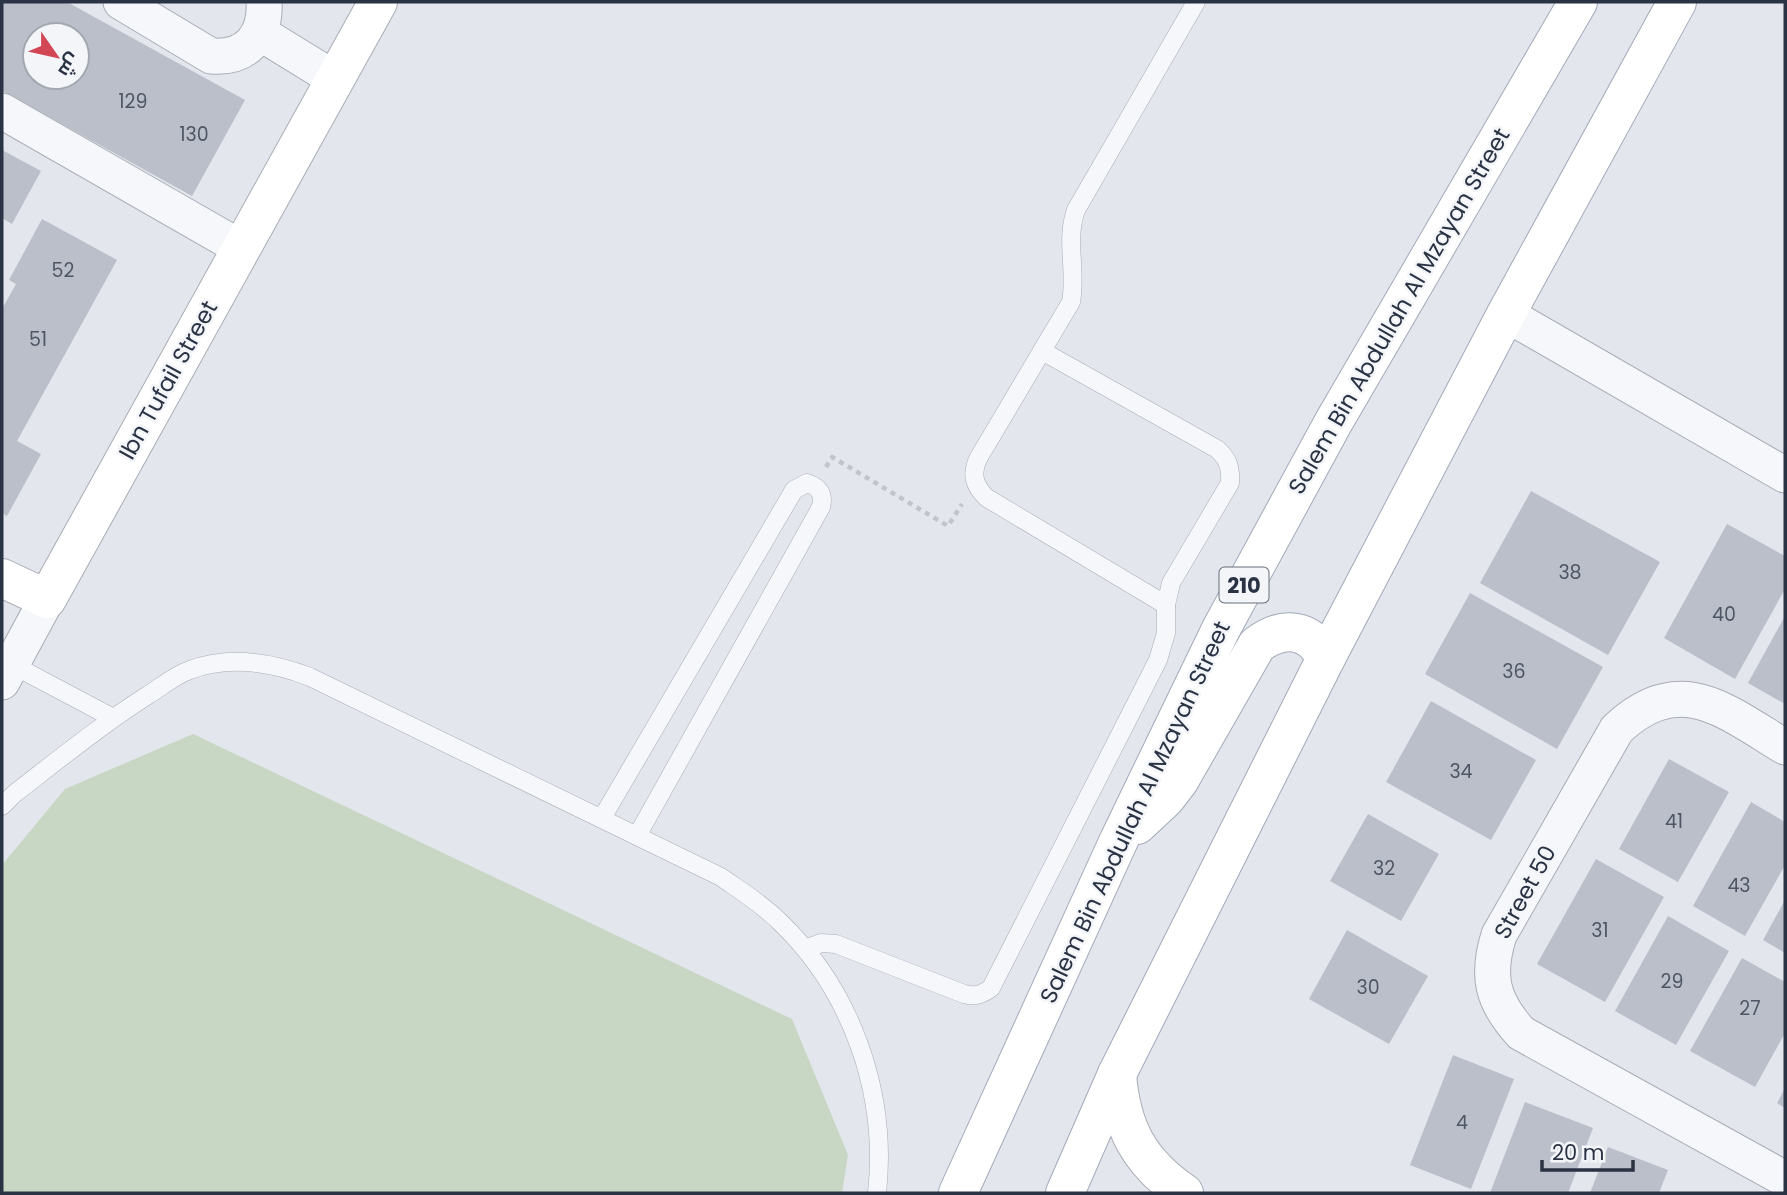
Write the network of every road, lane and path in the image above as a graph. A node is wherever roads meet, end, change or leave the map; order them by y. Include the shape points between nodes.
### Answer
1 (121, 2) edge
2 (378, 2) edge
3 (1196, 2) edge
4 (1578, 2) edge
5 (1677, 2) edge
6 (262, 17) edge
7 (335, 79) junction
8 (2, 111) edge
9 (241, 248) junction
10 (1506, 314) junction
11 (1042, 351) junction
12 (1785, 474) edge
13 (975, 482) junction
14 (814, 485) junction
15 (2, 578) edge
16 (47, 599) junction
17 (1166, 605) junction
18 (1326, 658) junction
19 (7, 673) edge
20 (113, 718) junction
21 (1785, 747) edge
22 (2, 807) edge
23 (601, 818) junction
24 (637, 836) junction
25 (1119, 840) junction
26 (805, 949) junction
27 (1117, 1074) junction
28 (1785, 1179) edge
29 (877, 1193) edge
30 (958, 1193) edge
31 (1065, 1193) edge
32 (1184, 1193) edge

1 - 6 street via 211,55 222,57 248,47
2 - 7 main road, Ibn Tufail Street
3 - 11 lane via 1076,210 1070,229 1071,302
4 - 25 main road, Salem Bin Abdullah Al Mzayan Street / 210 via 1275,526
5 - 10 main road
6 - 7 street
7 - 9 main road, Ibn Tufail Street
8 - 9 street
9 - 16 main road, Ibn Tufail Street
10 - 12 street
10 - 18 main road
11 - 13 lane via 979,457
11 - 17 lane via 1226,458 1230,483 1176,572
13 - 14 path via 948,526 832,457
13 - 17 lane via 987,498
14 - 23 lane via 807,483 794,490
14 - 24 lane via 821,491 821,507
15 - 16 main road
16 - 19 street, Ibn Tufail Street
17 - 26 lane via 1166,633 1158,660 990,988 982,994 964,995 836,944
18 - 25 main road via 1309,637 1296,632 1275,634 1257,645 1178,781 1151,814
18 - 27 main road
19 - 20 lane
20 - 22 lane
20 - 23 lane via 188,670 250,661 281,666
21 - 28 street, Street 50 via 1711,704 1691,699 1670,699 1632,715 1617,729 1499,935 1491,977 1506,1017 1521,1033
23 - 24 lane
24 - 26 lane via 731,884 780,922
25 - 30 main road, Salem Bin Abdullah Al Mzayan Street / 210
26 - 29 lane via 841,1004 863,1054 878,1132
27 - 31 main road
27 - 32 main road via 1119,1098 1134,1142 1164,1180

